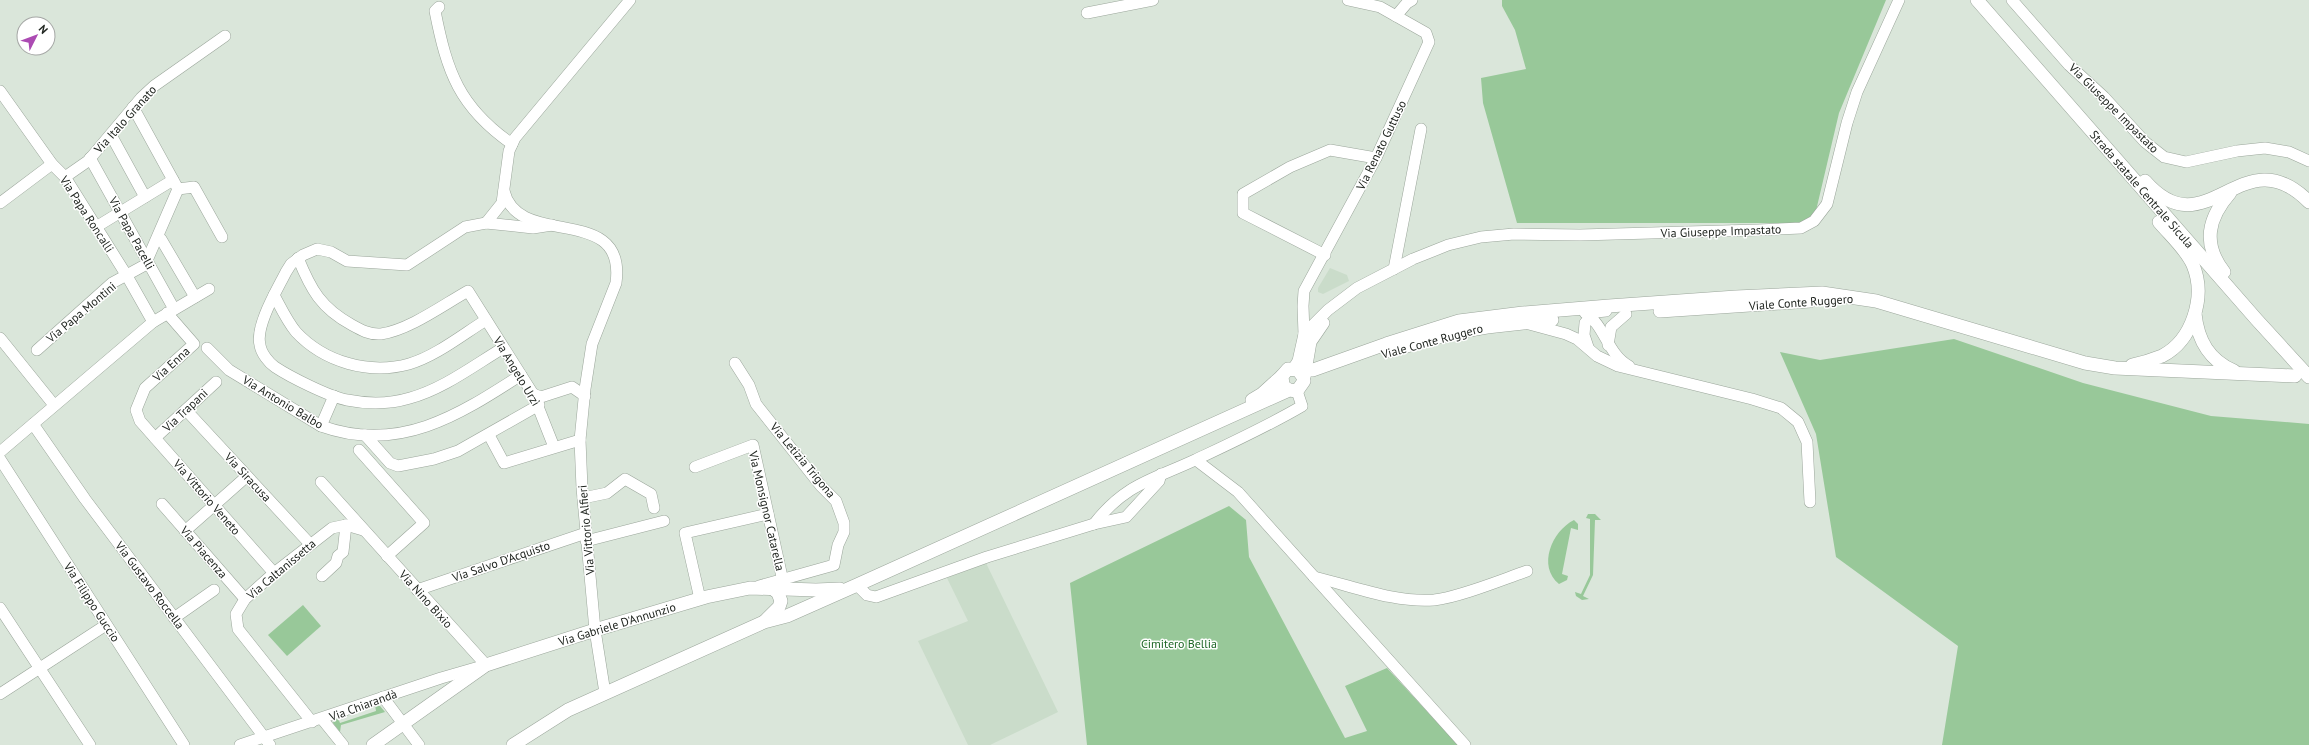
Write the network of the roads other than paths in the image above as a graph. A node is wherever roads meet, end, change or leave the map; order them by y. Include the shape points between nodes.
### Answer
1 (630, 0) edge
2 (1153, 0) edge
3 (1348, 0) edge
4 (1412, 0) edge
5 (1899, 0) edge
6 (1977, 0) edge
7 (2012, 0) edge
8 (439, 7) dead end
9 (1087, 13) dead end
10 (1396, 16) junction
11 (225, 36) dead end
12 (2050, 83) junction
13 (0, 91) edge
14 (133, 107) junction
15 (2086, 125) junction
16 (1421, 129) dead end
17 (111, 135) junction
18 (512, 144) junction
19 (90, 158) junction
20 (1376, 158) junction
21 (2309, 161) edge
22 (52, 164) junction
23 (65, 176) junction
24 (176, 185) junction
25 (2236, 188) junction
26 (504, 191) junction
27 (145, 197) junction
28 (1, 200) edge
29 (2309, 202) edge
30 (121, 211) junction
31 (486, 223) junction
32 (552, 226) junction
33 (96, 227) junction
34 (222, 237) dead end
35 (161, 239) dead end
36 (1325, 255) junction
37 (298, 258) junction
38 (146, 259) junction
39 (1394, 269) junction
40 (127, 276) junction
41 (209, 289) dead end
42 (274, 295) junction
43 (195, 297) junction
44 (1726, 297) junction
45 (1345, 298) junction
46 (1859, 298) junction
47 (170, 311) junction
48 (1626, 314) junction
49 (2195, 314) junction
50 (1502, 316) junction
51 (1590, 316) junction
52 (486, 320) junction
53 (153, 322) junction
54 (1525, 322) junction
55 (1304, 334) junction
56 (0, 338) edge
57 (1608, 345) junction
58 (1588, 347) junction
59 (207, 348) dead end
60 (503, 348) junction
61 (37, 350) dead end
62 (735, 363) dead end
63 (2309, 367) edge
64 (2114, 368) junction
65 (1638, 371) junction
66 (2237, 372) junction
67 (521, 375) junction
68 (2295, 376) dead end
69 (2309, 377) edge
70 (1298, 379) junction
71 (216, 382) dead end
72 (533, 394) junction
73 (334, 396) junction
74 (585, 396) junction
75 (54, 405) junction
76 (539, 405) junction
77 (186, 410) junction
78 (140, 421) joint
79 (33, 424) junction
80 (321, 426) junction
81 (1202, 429) junction
82 (365, 435) junction
83 (489, 435) junction
84 (155, 438) junction
85 (580, 440) junction
86 (554, 447) junction
87 (1, 448) edge
88 (359, 450) dead end
89 (0, 459) edge
90 (1196, 460) junction
91 (695, 467) dead end
92 (1161, 474) junction
93 (246, 476) junction
94 (321, 482) dead end
95 (583, 498) junction
96 (1810, 502) dead end
97 (162, 504) dead end
98 (214, 505) junction
99 (654, 508) dead end
100 (768, 514) junction
101 (664, 521) dead end
102 (1094, 524) junction
103 (346, 525) junction
104 (186, 531) junction
105 (366, 533) junction
106 (586, 537) junction
107 (310, 544) junction
108 (387, 556) junction
109 (1527, 571) dead end
110 (274, 573) junction
111 (322, 576) dead end
112 (1314, 577) junction
113 (780, 585) junction
114 (853, 587) junction
115 (214, 590) dead end
116 (417, 590) junction
117 (245, 599) junction
118 (700, 599) junction
119 (0, 608) edge
120 (174, 618) junction
121 (764, 622) junction
122 (106, 625) junction
123 (594, 630) junction
124 (486, 665) junction
125 (40, 669) junction
126 (605, 693) junction
127 (0, 694) edge
128 (383, 697) junction
129 (317, 721) junction
130 (408, 721) junction
131 (267, 741) edge
132 (90, 745) edge
133 (184, 745) edge
134 (240, 745) edge
135 (343, 745) edge
136 (373, 745) edge
137 (419, 745) edge
138 (513, 745) edge
139 (1465, 745) edge

1 - 18 street
2 - 9 street
3 - 10 street, Via Renato Guttuso via 1380,7
4 - 10 street via 1407,2
5 - 39 street, Via Giuseppe Impastato via 1857,92 1827,204 1814,221 1801,228 1580,236 1514,234 1448,245
6 - 12 main road, Strada statale Centrale Sicula
7 - 21 street, Via Giuseppe Impastato via 2145,142 2164,157 2186,162 2265,148 2289,152
8 - 18 street via 435,11 451,75 466,101 496,133
10 - 20 street, Via Renato Guttuso via 1426,34 1429,42
11 - 14 street, Via Italo Granato via 169,73
12 - 15 main road, Strada statale Centrale Sicula
12 - 25 main road via 2082,108 2152,189 2170,201 2199,205
13 - 22 street, Via Papa Roncalli
14 - 17 street, Via Italo Granato
14 - 24 street
15 - 49 main road via 2108,163 2193,264 2197,283
15 - 69 main road, Strada statale Centrale Sicula
16 - 39 street
17 - 19 street, Via Italo Granato
17 - 27 street
18 - 26 street
19 - 23 street, Via Italo Granato
19 - 30 street, Via Papa Pacelli
20 - 36 street, Via Renato Guttuso
20 - 36 street via 1330,150 1290,167 1243,194 1243,213
22 - 23 street, Via Papa Roncalli
22 - 28 street
23 - 33 street, Via Papa Roncalli
24 - 27 street
24 - 34 street via 194,187
24 - 38 street, Via Papa Montini
25 - 29 main road via 2253,181 2274,180 2295,189
25 - 63 main road via 2216,212 2212,222 2211,248 2215,260
26 - 31 street via 502,203
26 - 32 street via 506,199 520,216
27 - 30 street
30 - 33 street
30 - 38 street, Via Papa Pacelli
31 - 32 street via 533,228
31 - 37 street via 458,230 407,265 346,261 331,252 317,249
32 - 74 street, Via Vittorio Alfieri via 582,230 603,241 615,261 618,272 592,344
33 - 40 street, Via Papa Roncalli
35 - 43 street
36 - 55 street, Via Renato Guttuso via 1304,291
37 - 42 street via 291,264
37 - 52 street, Via Angelo Urzì via 310,287 320,301 345,321 371,333 381,334 409,324 468,291
38 - 40 street, Via Papa Montini via 145,265
38 - 47 street, Via Papa Pacelli
39 - 45 street, Via Giuseppe Impastato via 1357,288
40 - 53 street, Via Papa Roncalli
40 - 61 street, Via Papa Montini via 112,283
41 - 43 street
42 - 52 street via 292,327 309,344 327,356 356,366 390,367 408,364 445,346
42 - 73 street via 259,335 263,353 274,367
43 - 47 street
44 - 46 main road, Viale Conte Ruggero via 1822,293
44 - 50 main road, Viale Conte Ruggero
44 - 51 street via 1703,303 1596,312
45 - 55 street
45 - 70 street via 1316,333
46 - 48 main road, Viale Conte Ruggero
46 - 64 main road via 1928,316 2085,364
47 - 53 street
47 - 78 street, Via Enna via 194,344 145,388 136,410
48 - 51 main road, Viale Conte Ruggero
48 - 57 street via 1612,327
49 - 64 main road via 2181,338 2163,355 2145,362
49 - 66 main road via 2201,343 2223,366
50 - 51 street via 1585,313
50 - 70 main road, Viale Conte Ruggero via 1459,321 1436,327
51 - 54 main road, Viale Conte Ruggero
51 - 57 street
51 - 58 street via 1585,323 1584,335
52 - 60 street, Via Angelo Urzì
53 - 75 street
54 - 58 street via 1566,334
54 - 70 main road, Viale Conte Ruggero via 1453,333 1320,376
55 - 70 street, Via Renato Guttuso via 1298,361
56 - 75 street
57 - 65 street via 1616,357
58 - 65 street via 1606,362
59 - 80 street, Via Antonio Balbo via 229,370
60 - 67 street, Via Angelo Urzì
60 - 73 street via 438,387 410,398 380,403 359,402
62 - 113 street, Via Letizia Trigona via 749,385 756,404 836,501 844,523 844,532 834,565
64 - 66 main road
65 - 96 street via 1759,400 1781,408 1791,415 1803,430 1807,442
66 - 68 main road
67 - 72 street, Via Angelo Urzì
67 - 82 street, Via Antonio Balbo via 478,403 438,424 397,433
70 - 81 main road
70 - 81 main road via 1282,386 1282,376 1262,394
70 - 90 street via 1302,406
71 - 77 street, Via Trapani
72 - 74 street via 541,398 572,387
72 - 76 street, Via Angelo Urzì
73 - 80 street
74 - 85 street, Via Vittorio Alfieri
75 - 79 street
76 - 83 street
76 - 86 street, Via Angelo Urzì
77 - 84 street, Via Trapani
77 - 93 street, Via Siracusa
78 - 84 street, Via Vittorio Veneto
79 - 87 street
79 - 120 street, Via Gustavo Roccella via 85,499
80 - 82 street, Via Antonio Balbo via 336,432
81 - 114 main road
82 - 83 street via 390,463 398,466 458,451
83 - 86 street via 504,463
84 - 98 street, Via Vittorio Veneto
85 - 86 street
85 - 95 street, Via Vittorio Alfieri
88 - 108 street via 424,523
89 - 122 street, Via Filippo Guccio
90 - 92 street
90 - 112 street via 1238,492
91 - 100 street, Via Monsignor Catarella via 753,445
92 - 102 street via 1140,483 1117,498
92 - 102 street via 1159,481 1126,517
93 - 98 street
93 - 107 street, Via Siracusa
94 - 105 street, Via Nino Bixio
95 - 99 street via 607,493 625,479 651,494
95 - 106 street, Via Vittorio Alfieri
97 - 104 street, Via Piacenza
98 - 104 street
98 - 110 street, Via Vittorio Veneto
100 - 113 street, Via Monsignor Catarella
100 - 118 street via 685,533
101 - 106 street, Via Salvo D'Acquisto
102 - 114 street via 947,570 876,596 867,595
103 - 105 street via 358,527
103 - 107 street, Via Caltanissetta via 332,528
103 - 111 street via 343,552
104 - 117 street, Via Piacenza
105 - 108 street, Via Nino Bixio
106 - 116 street, Via Salvo D'Acquisto
106 - 123 street, Via Vittorio Alfieri
107 - 110 street, Via Caltanissetta
108 - 116 street, Via Nino Bixio
109 - 112 street via 1455,594 1421,600 1403,599
110 - 117 street, Via Caltanissetta
112 - 139 street
113 - 114 main road, Via Gabriele D'Annunzio via 816,590
113 - 118 main road, Via Gabriele D'Annunzio via 750,588
113 - 121 main road via 779,607
114 - 121 main road via 787,616
115 - 120 street
116 - 124 street, Via Nino Bixio
117 - 129 street, Via Caltanissetta via 236,614 238,629
118 - 123 main road, Via Gabriele D'Annunzio
119 - 125 street
120 - 131 street, Via Gustavo Roccella
121 - 126 main road
122 - 125 street
122 - 133 street, Via Filippo Guccio
123 - 124 main road, Via Gabriele D'Annunzio
123 - 126 street, Via Vittorio Alfieri
124 - 128 street, Via Chiarandà
124 - 130 main road, Via Gabriele D'Annunzio
125 - 127 street
125 - 132 street
126 - 138 main road via 568,710
128 - 129 street, Via Chiarandà
128 - 130 street
129 - 131 street, Via Chiarandà
129 - 135 street, Via Caltanissetta
130 - 136 main road, Via Gabriele D'Annunzio
130 - 137 street
131 - 134 street, Via Chiarandà

